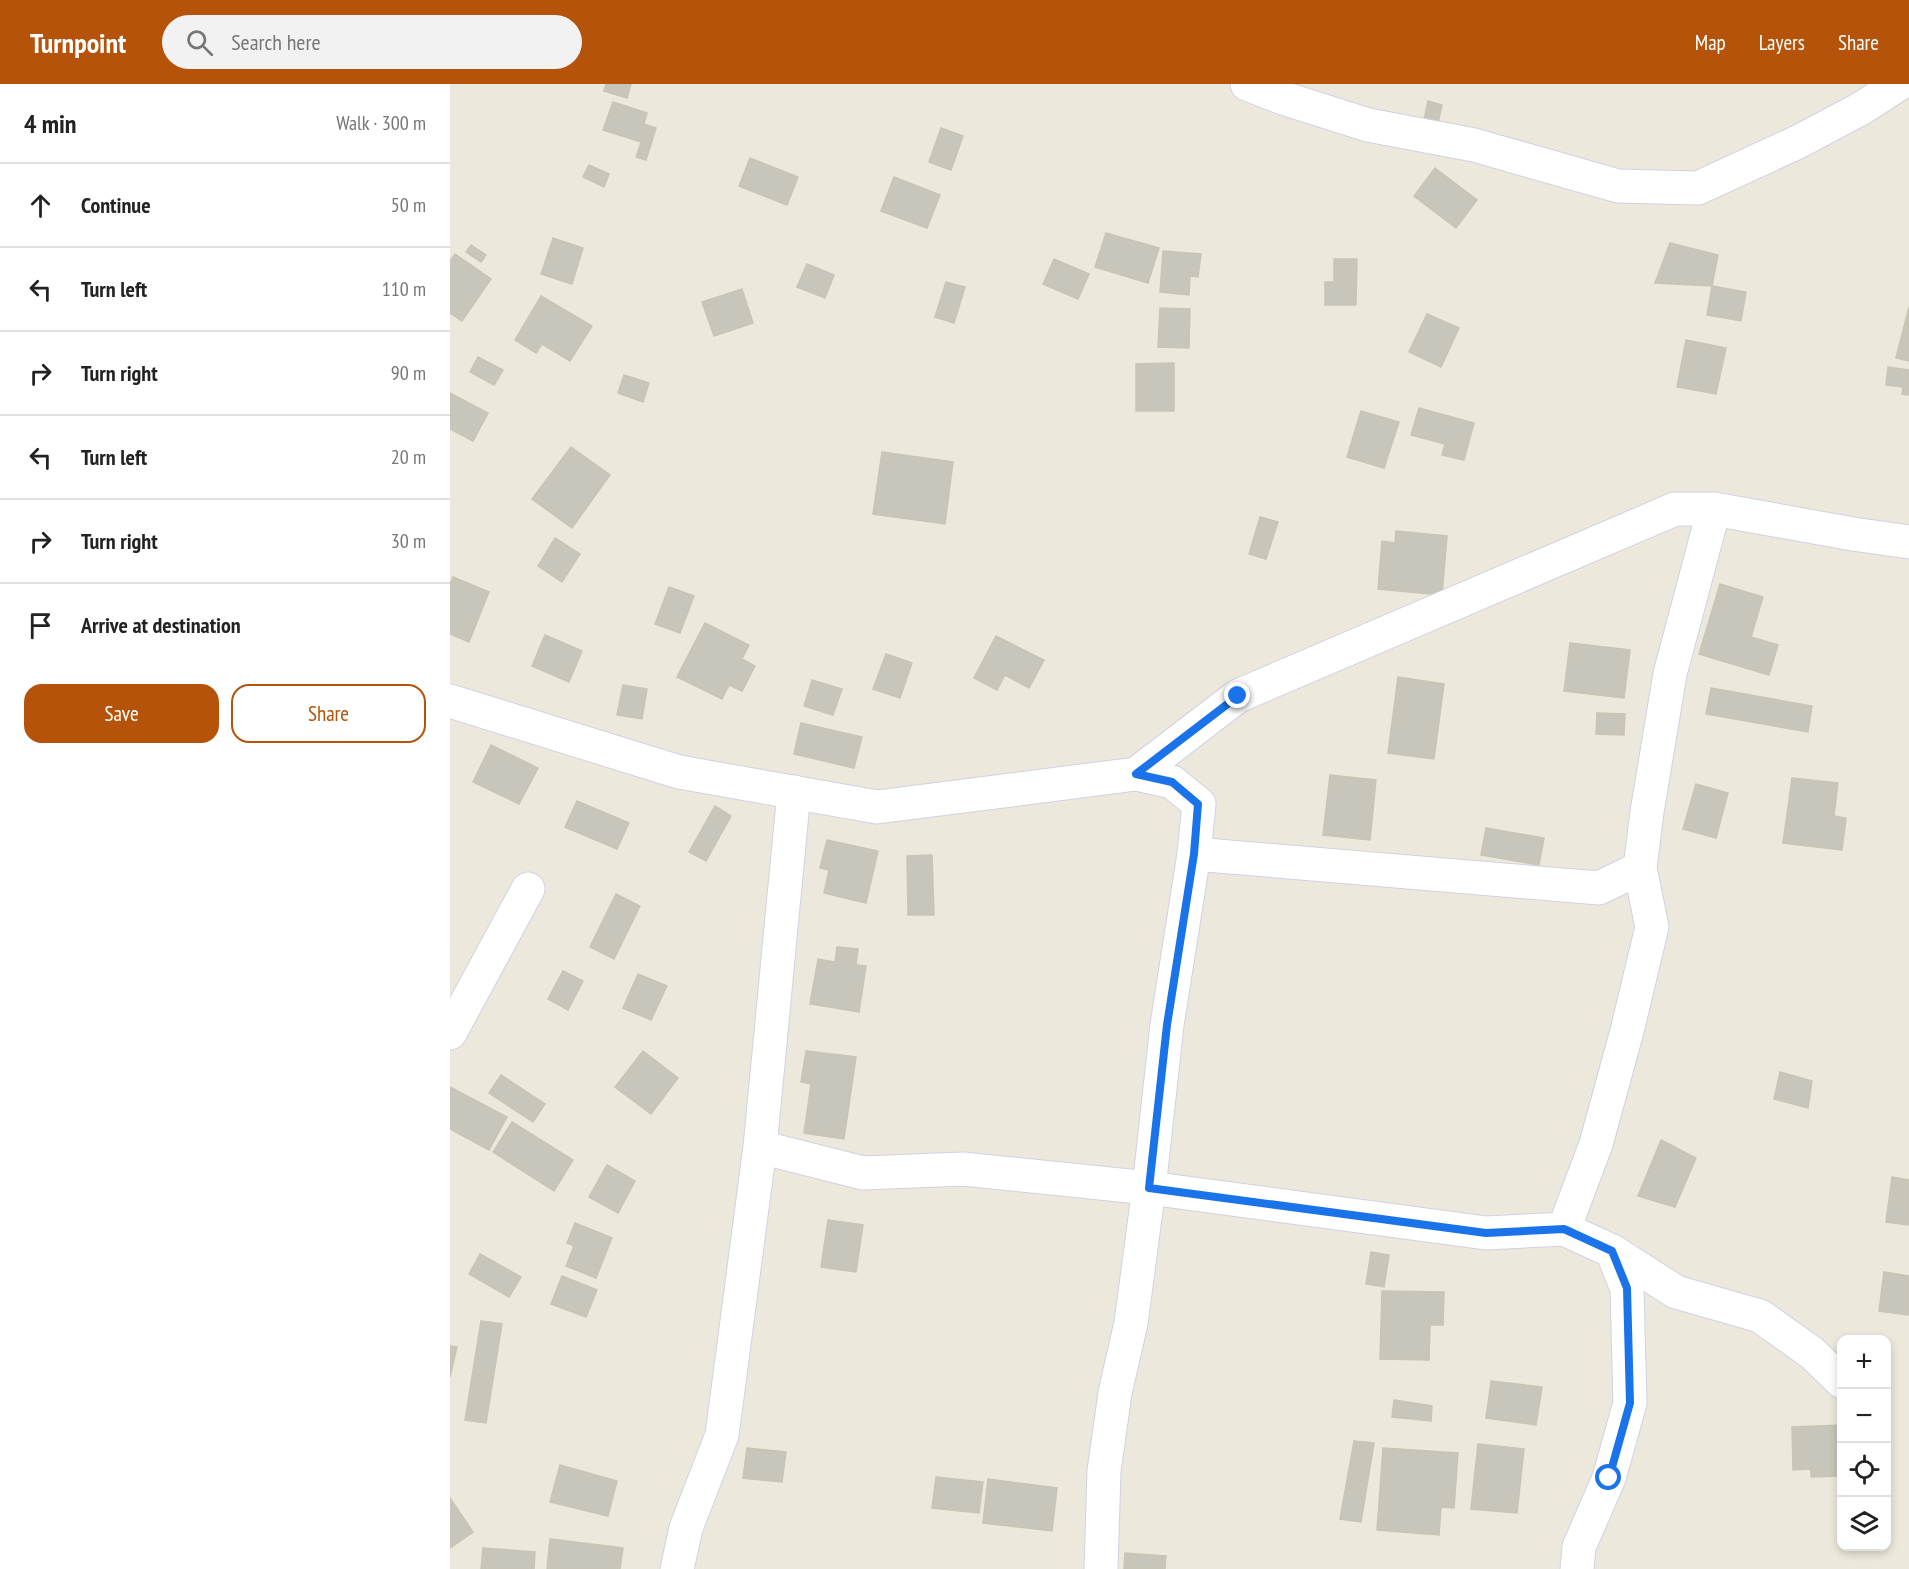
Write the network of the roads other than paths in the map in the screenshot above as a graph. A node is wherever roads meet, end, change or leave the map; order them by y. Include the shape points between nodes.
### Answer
1 (1247, 84) edge
2 (1899, 84) edge
3 (1714, 509) junction
4 (1909, 542) edge
5 (450, 701) edge
6 (1136, 774) junction
7 (794, 792) junction
8 (1194, 854) junction
9 (1640, 868) junction
10 (528, 890) dead end
11 (450, 1033) edge
12 (759, 1147) junction
13 (1149, 1188) junction
14 (1564, 1229) junction
15 (1612, 1251) junction
16 (1837, 1377) edge
17 (677, 1569) edge
18 (1101, 1569) edge
19 (1576, 1569) edge

1 - 2 street via 1368,125 1474,145 1617,186 1698,188 1798,142
3 - 4 street
3 - 6 street via 1675,509 1238,696
3 - 9 street via 1670,674
5 - 7 street via 680,772
6 - 7 street via 877,807
6 - 8 street via 1172,782 1198,804
7 - 12 street
8 - 9 street via 1599,888
8 - 13 street via 1167,1025
9 - 14 street via 1652,927 1596,1144
10 - 11 street
12 - 13 street via 863,1173 963,1169
12 - 17 street via 722,1435 686,1528
13 - 14 street via 1486,1233
13 - 18 street via 1131,1323 1115,1393 1104,1472
14 - 15 street
15 - 16 street via 1676,1292 1760,1316 1812,1353
15 - 19 street via 1627,1288 1630,1403 1609,1478 1580,1547

